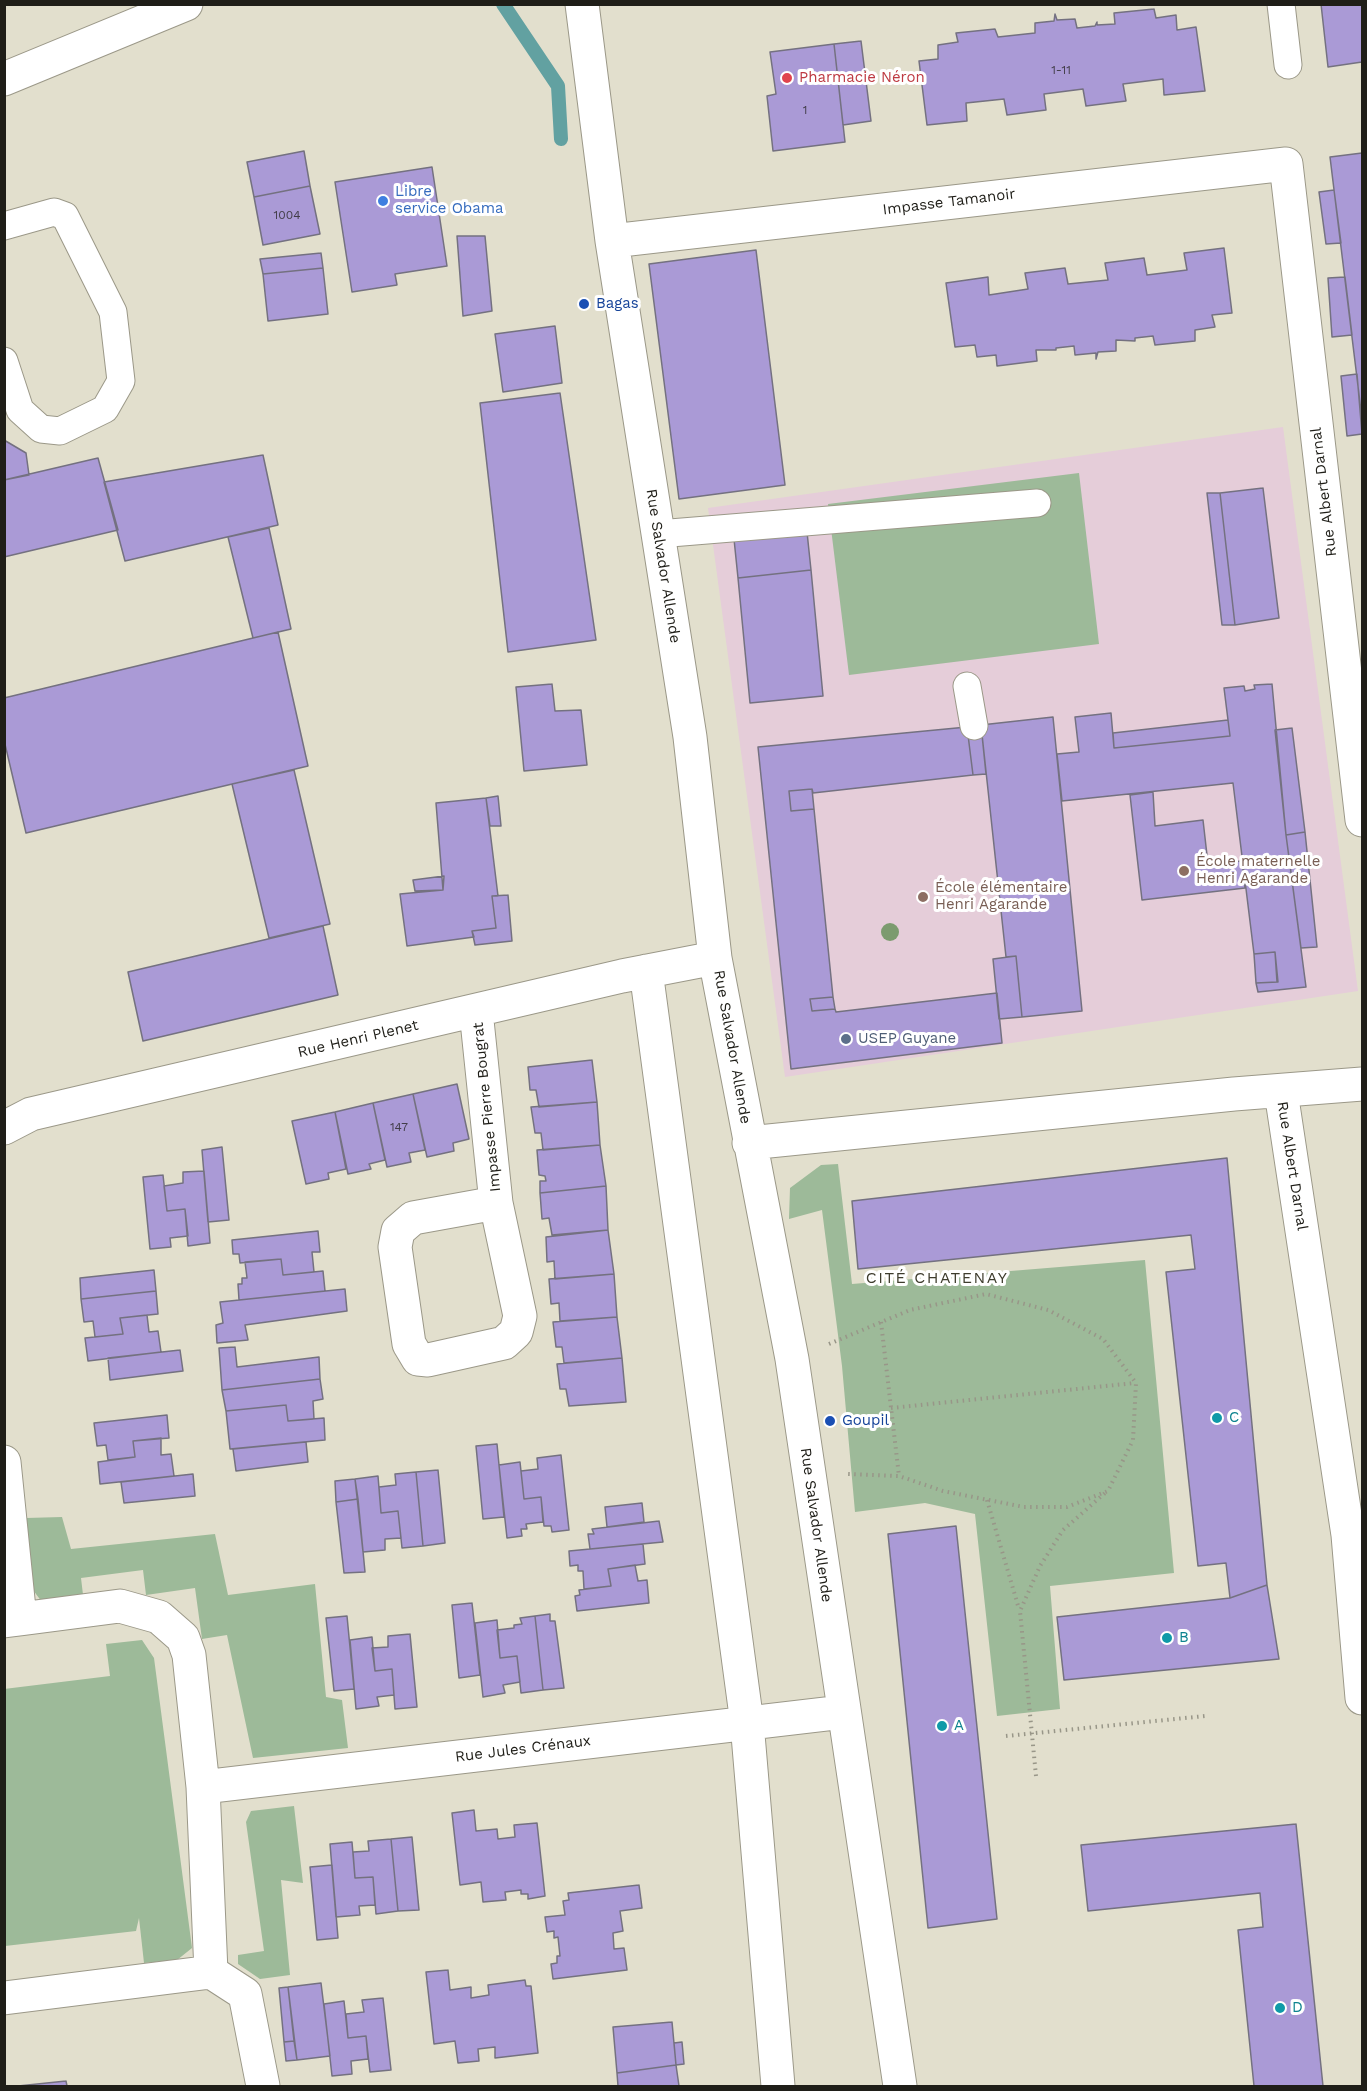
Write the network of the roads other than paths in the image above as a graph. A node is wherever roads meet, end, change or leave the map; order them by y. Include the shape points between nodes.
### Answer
1 (186, 4) edge
2 (582, 4) edge
3 (1281, 4) edge
4 (1288, 65) dead end
5 (4, 79) edge
6 (1286, 164) joint
7 (4, 226) edge
8 (612, 242) junction
9 (4, 361) edge
10 (1037, 503) dead end
11 (658, 534) junction
12 (967, 686) dead end
13 (974, 726) dead end
14 (1362, 820) edge
15 (715, 958) junction
16 (646, 971) junction
17 (477, 1011) junction
18 (1362, 1084) edge
19 (1281, 1092) junction
20 (4, 1128) edge
21 (749, 1143) junction
22 (496, 1203) junction
23 (4, 1462) edge
24 (12, 1620) edge
25 (1362, 1698) edge
26 (843, 1712) junction
27 (747, 1723) junction
28 (202, 1786) junction
29 (211, 1972) junction
30 (4, 1998) edge
31 (263, 2086) edge
32 (778, 2086) edge
33 (900, 2086) edge

1 - 5 street
2 - 8 street, Rue Salvador Allende
3 - 4 lane
6 - 8 street, Impasse Tamanoir
6 - 14 street, Rue Albert Darnal
7 - 9 lane via 54,212 65,216 113,312 121,381 105,408 60,431 41,429 20,410
8 - 11 street, Rue Salvador Allende
10 - 11 lane
11 - 15 street, Rue Salvador Allende via 690,737
12 - 13 lane
15 - 16 street, Rue Henri Plenet
15 - 21 street, Rue Salvador Allende
16 - 17 street, Rue Henri Plenet
16 - 27 street
17 - 20 street, Rue Henri Plenet via 31,1114
17 - 22 street, Impasse Pierre Bougrat
18 - 19 street
19 - 21 street, Rue Albert Darnal
19 - 25 street, Rue Albert Darnal via 1348,1535
21 - 26 street, Rue Salvador Allende via 792,1359
22 - 22 street, Impasse Pierre Bougrat via 413,1218 398,1231 395,1247 409,1344 418,1359 504,1343 516,1332 520,1316
23 - 24 street
24 - 28 street via 120,1606 159,1617 171,1626 183,1638 189,1655
26 - 27 street, Rue Jules Crénaux
26 - 33 street, Rue Salvador Allende
27 - 28 street, Rue Jules Crénaux
27 - 32 street
28 - 29 street
29 - 30 street
29 - 31 street via 245,1994

